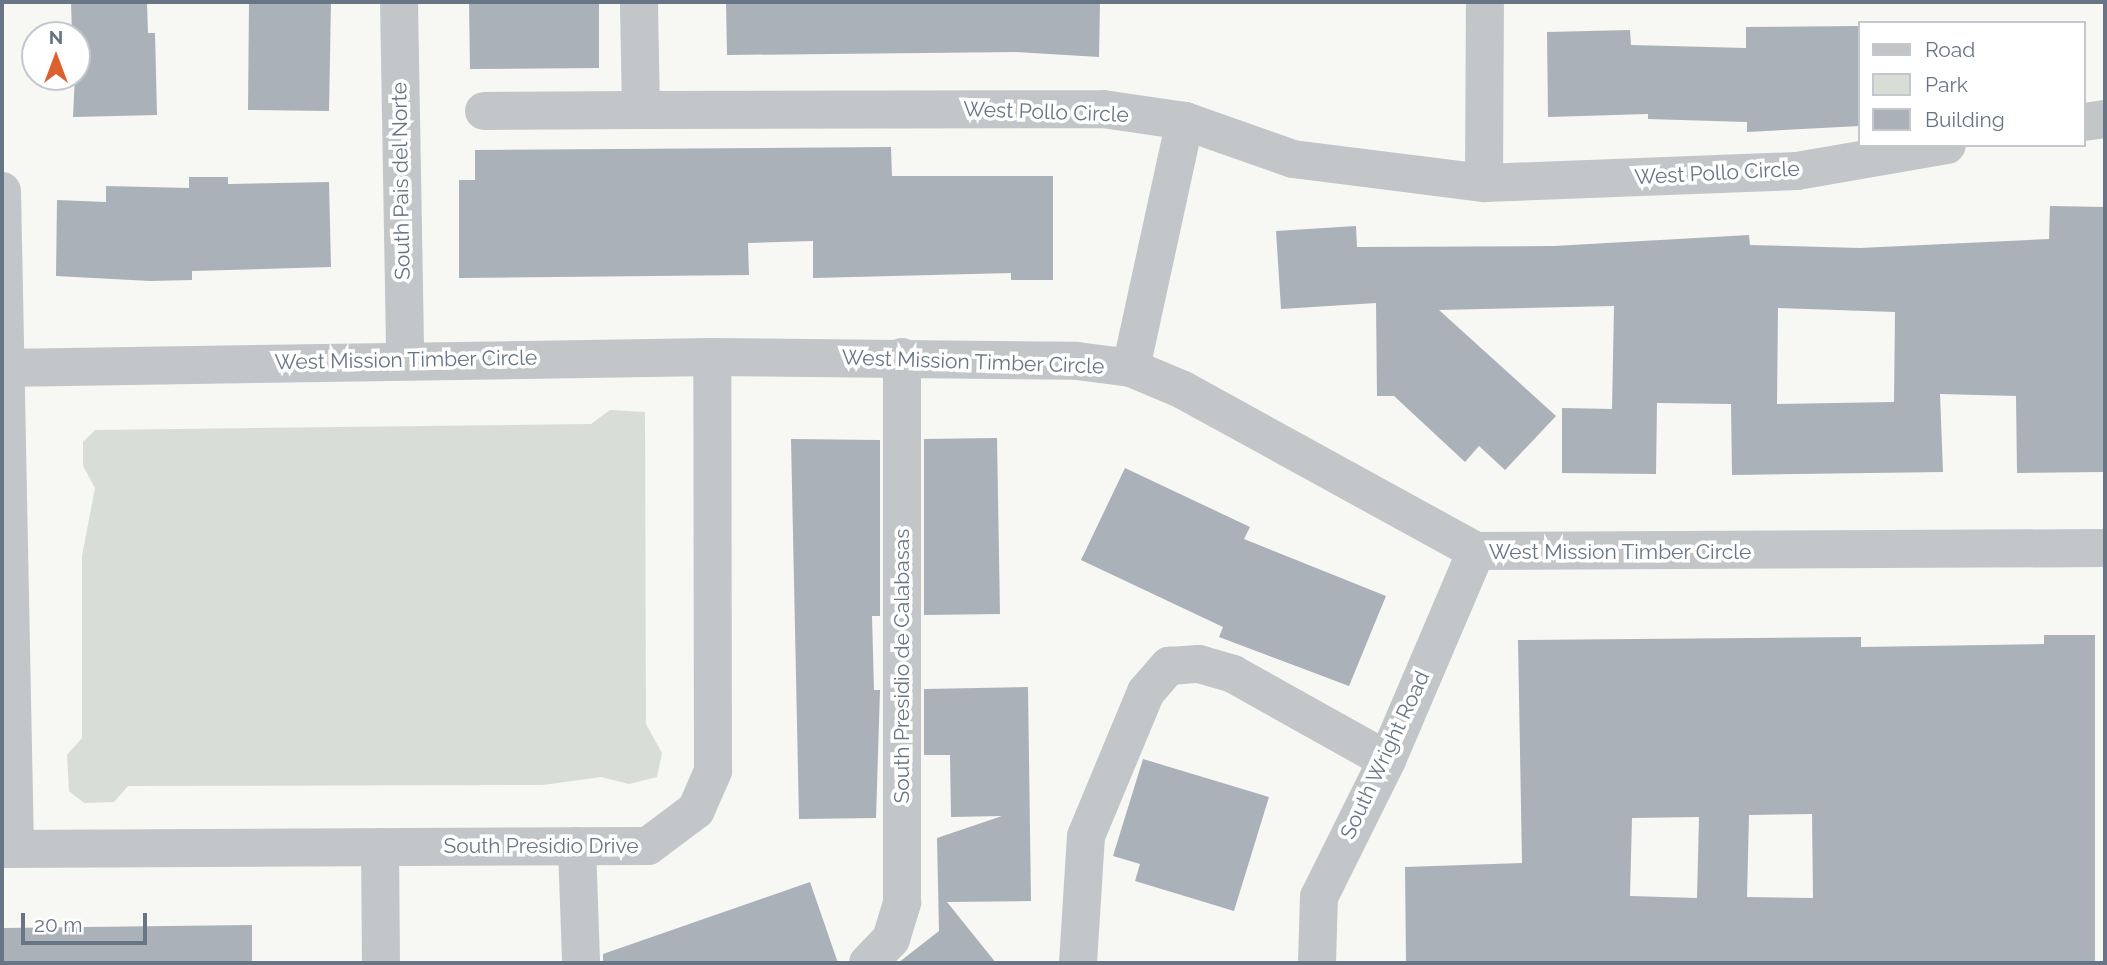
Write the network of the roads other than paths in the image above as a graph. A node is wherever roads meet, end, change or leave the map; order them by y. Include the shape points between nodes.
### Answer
1 (398, 2) edge
2 (639, 2) edge
3 (1485, 2) edge
4 (641, 110) junction
5 (484, 111) dead end
6 (2105, 118) edge
7 (1185, 121) junction
8 (2086, 122) edge
9 (1935, 147) edge
10 (1484, 183) junction
11 (2, 191) edge
12 (712, 357) junction
13 (902, 357) junction
14 (405, 360) junction
15 (4, 368) junction
16 (1131, 368) junction
17 (2105, 548) edge
18 (1476, 551) junction
19 (1387, 760) junction
20 (577, 846) junction
21 (380, 847) junction
22 (8, 849) edge
23 (381, 963) edge
24 (581, 963) edge
25 (868, 963) edge
26 (1078, 963) edge
27 (1317, 963) edge

1 - 14 street, South Pais del Norte
2 - 4 street
3 - 10 street
4 - 5 street, West Pollo Circle
4 - 7 street, West Pollo Circle via 1103,109
6 - 8 street
7 - 10 street, West Pollo Circle via 1293,159
7 - 16 street
9 - 10 street, West Pollo Circle via 1797,171
11 - 15 street
12 - 13 street, West Mission Timber Circle
12 - 14 street, West Mission Timber Circle
12 - 20 street, South Presidio Drive via 713,771 696,810 648,846
13 - 16 street, West Mission Timber Circle
13 - 25 street, South Presidio de Calabasas via 902,902 891,939
14 - 15 street, West Mission Timber Circle
15 - 22 street
16 - 18 street, West Mission Timber Circle via 1183,390
17 - 18 street, West Mission Timber Circle
18 - 19 street, South Wright Road
19 - 26 street via 1233,674 1199,664 1169,666 1146,692 1086,836
19 - 27 street, South Wright Road via 1319,897
20 - 21 street, South Presidio Drive
20 - 24 street
21 - 22 street, South Presidio Drive
21 - 23 street

